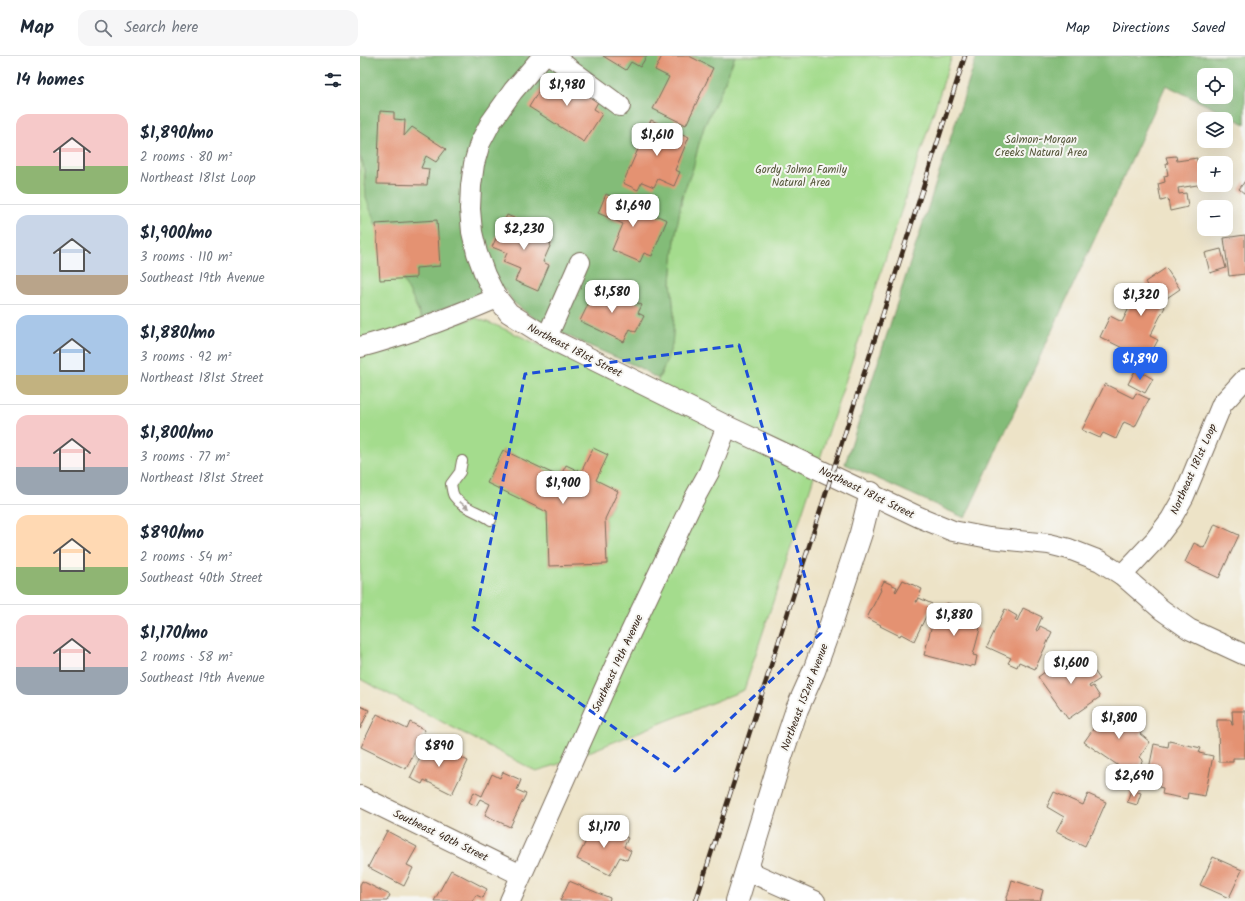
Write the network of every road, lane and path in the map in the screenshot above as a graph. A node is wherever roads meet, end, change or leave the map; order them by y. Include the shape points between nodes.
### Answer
1 (543, 56) edge
2 (552, 56) edge
3 (620, 106) dead end
4 (580, 262) dead end
5 (496, 298) junction
6 (547, 337) junction
7 (360, 347) edge
8 (1245, 379) edge
9 (727, 426) junction
10 (462, 461) dead end
11 (871, 493) junction
12 (491, 520) dead end
13 (1122, 575) junction
14 (1245, 655) edge
15 (362, 801) edge
16 (746, 870) junction
17 (521, 875) junction
18 (510, 901) edge
19 (737, 901) edge
20 (815, 901) edge

1 - 5 street, Northeast 181st Street via 517,86 492,122 480,143 474,164 470,209 472,232 485,275
2 - 3 street
4 - 6 street
5 - 6 street, Northeast 181st Street via 509,313
5 - 7 street via 390,339
6 - 9 street, Northeast 181st Street
8 - 13 street, Northeast 181st Loop via 1222,404 1184,496 1171,519
9 - 11 street, Northeast 181st Street
9 - 17 street, Southeast 19th Avenue via 709,472 618,661
10 -> 12 lane via 460,472 451,484 453,496 465,507
11 - 13 street, Northeast 181st Street via 953,531 1069,549 1100,561
11 - 16 street, Northeast 152nd Avenue via 833,620 797,709
13 - 14 street, Northeast 181st Street via 1162,610 1189,629
15 - 17 street, Southeast 40th Street
16 - 19 street, Northeast 152nd Avenue
16 - 20 street
17 - 18 street, Southeast 19th Avenue

